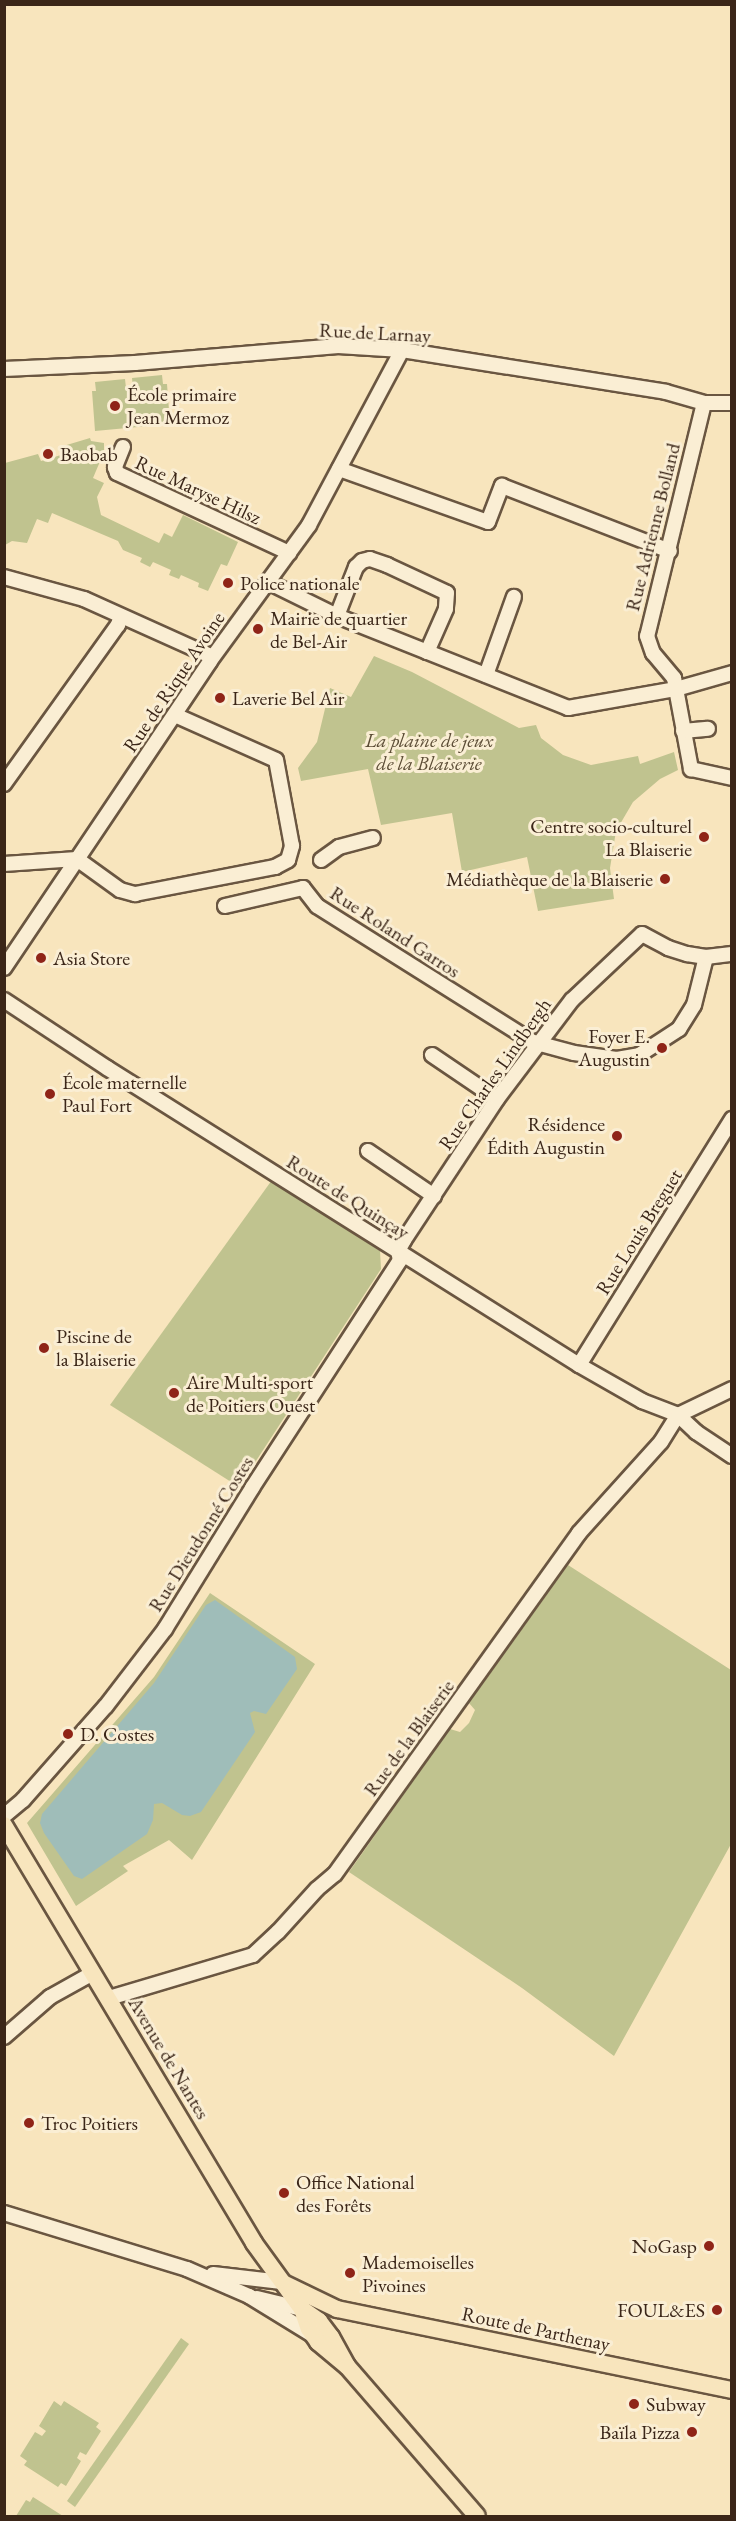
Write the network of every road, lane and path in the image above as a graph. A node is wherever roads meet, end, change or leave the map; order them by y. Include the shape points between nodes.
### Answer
1 (402, 350) junction
2 (4, 369) edge
3 (732, 403) edge
4 (704, 404) junction
5 (123, 447) dead end
6 (339, 469) junction
7 (670, 551) junction
8 (289, 553) junction
9 (4, 577) edge
10 (268, 582) junction
11 (514, 597) dead end
12 (121, 616) junction
13 (337, 616) junction
14 (428, 652) junction
15 (213, 657) junction
16 (732, 673) edge
17 (486, 675) junction
18 (676, 689) junction
19 (175, 715) junction
20 (708, 729) dead end
21 (684, 731) junction
22 (732, 778) edge
23 (4, 784) edge
24 (373, 838) dead end
25 (77, 859) junction
26 (321, 860) dead end
27 (4, 864) edge
28 (225, 906) dead end
29 (732, 954) edge
30 (706, 957) junction
31 (4, 968) edge
32 (4, 1000) edge
33 (538, 1045) junction
34 (432, 1055) dead end
35 (497, 1099) junction
36 (732, 1119) edge
37 (368, 1151) dead end
38 (434, 1196) junction
39 (398, 1251) junction
40 (579, 1365) junction
41 (732, 1389) edge
42 (678, 1415) junction
43 (732, 1456) edge
44 (4, 1816) edge
45 (4, 1825) edge
46 (93, 1973) junction
47 (109, 1998) junction
48 (4, 2037) edge
49 (4, 2213) edge
50 (187, 2269) junction
51 (282, 2282) junction
52 (249, 2296) junction
53 (332, 2308) junction
54 (302, 2309) junction
55 (314, 2336) junction
56 (347, 2366) junction
57 (732, 2390) edge
58 (477, 2517) edge

1 - 2 street, Rue de Larnay via 338,346 135,363
1 - 4 street, Rue de Larnay via 666,392
1 - 6 street, Rue de Rique Avoine
3 - 4 street, Rue de Larnay
4 - 7 street, Rue Adrienne Bolland
5 - 8 street, Rue Maryse Hilsz via 114,467 117,473
6 - 7 street via 488,522 502,486
6 - 8 street, Rue de Rique Avoine
7 - 18 street, Rue Adrienne Bolland via 647,636 653,653 674,678
8 - 10 street, Rue de Rique Avoine
9 - 12 street via 84,599
10 - 13 street
10 - 15 street, Rue de Rique Avoine
11 - 17 street
12 - 15 street
12 - 23 street
13 - 14 street
13 - 14 street via 356,567 370,559 378,562 447,593 446,609
14 - 17 street
15 - 19 street, Rue de Rique Avoine
16 - 18 street
17 - 18 street via 568,708
18 - 21 street, Rue Adrienne Bolland
19 - 25 street, Rue de Rique Avoine
19 - 25 street via 276,759 292,846 290,857 275,867 135,894 120,890
20 - 21 street
21 - 22 street, Rue Adrienne Bolland via 691,769
24 - 26 street, Rue Roland Garros via 339,847
25 - 27 street
25 - 31 street, Rue de Rique Avoine
28 - 33 street, Rue Roland Garros via 303,888 317,906
29 - 30 street
30 - 33 street, Rue Charles Lindbergh via 668,948 642,934 572,1000
30 - 33 street via 694,1005 679,1029 639,1055 617,1059
32 - 39 street, Route de Quinçay
33 - 35 street, Rue Charles Lindbergh
34 - 35 street
35 - 38 street, Rue Charles Lindbergh
36 - 40 street, Rue Louis Breguet
37 - 38 street
38 - 39 street, Rue Charles Lindbergh
39 - 40 street, Route de Quinçay
39 - 44 street, Rue Dieudonné Costes via 397,1266 165,1629 106,1706 23,1800
40 - 42 street, Route de Quinçay via 642,1401
41 - 42 street
42 - 43 street
42 - 47 street, Rue de la Blaiserie via 661,1442 579,1533 335,1874 253,1955
45 - 46 main road, Avenue de Nantes
46 - 47 main road, Avenue de Nantes
46 - 48 street via 50,1997
47 - 51 main road, Avenue de Nantes via 249,2234
49 - 50 street
50 - 51 street
50 - 52 street
51 - 53 main road, Route de Parthenay
51 - 54 main road, Avenue de Nantes
52 - 54 street
52 - 55 street
53 - 54 main road, Route de Parthenay
53 - 57 main road, Route de Parthenay
54 - 55 main road
54 - 56 main road via 319,2321
55 - 56 main road
56 - 58 main road

